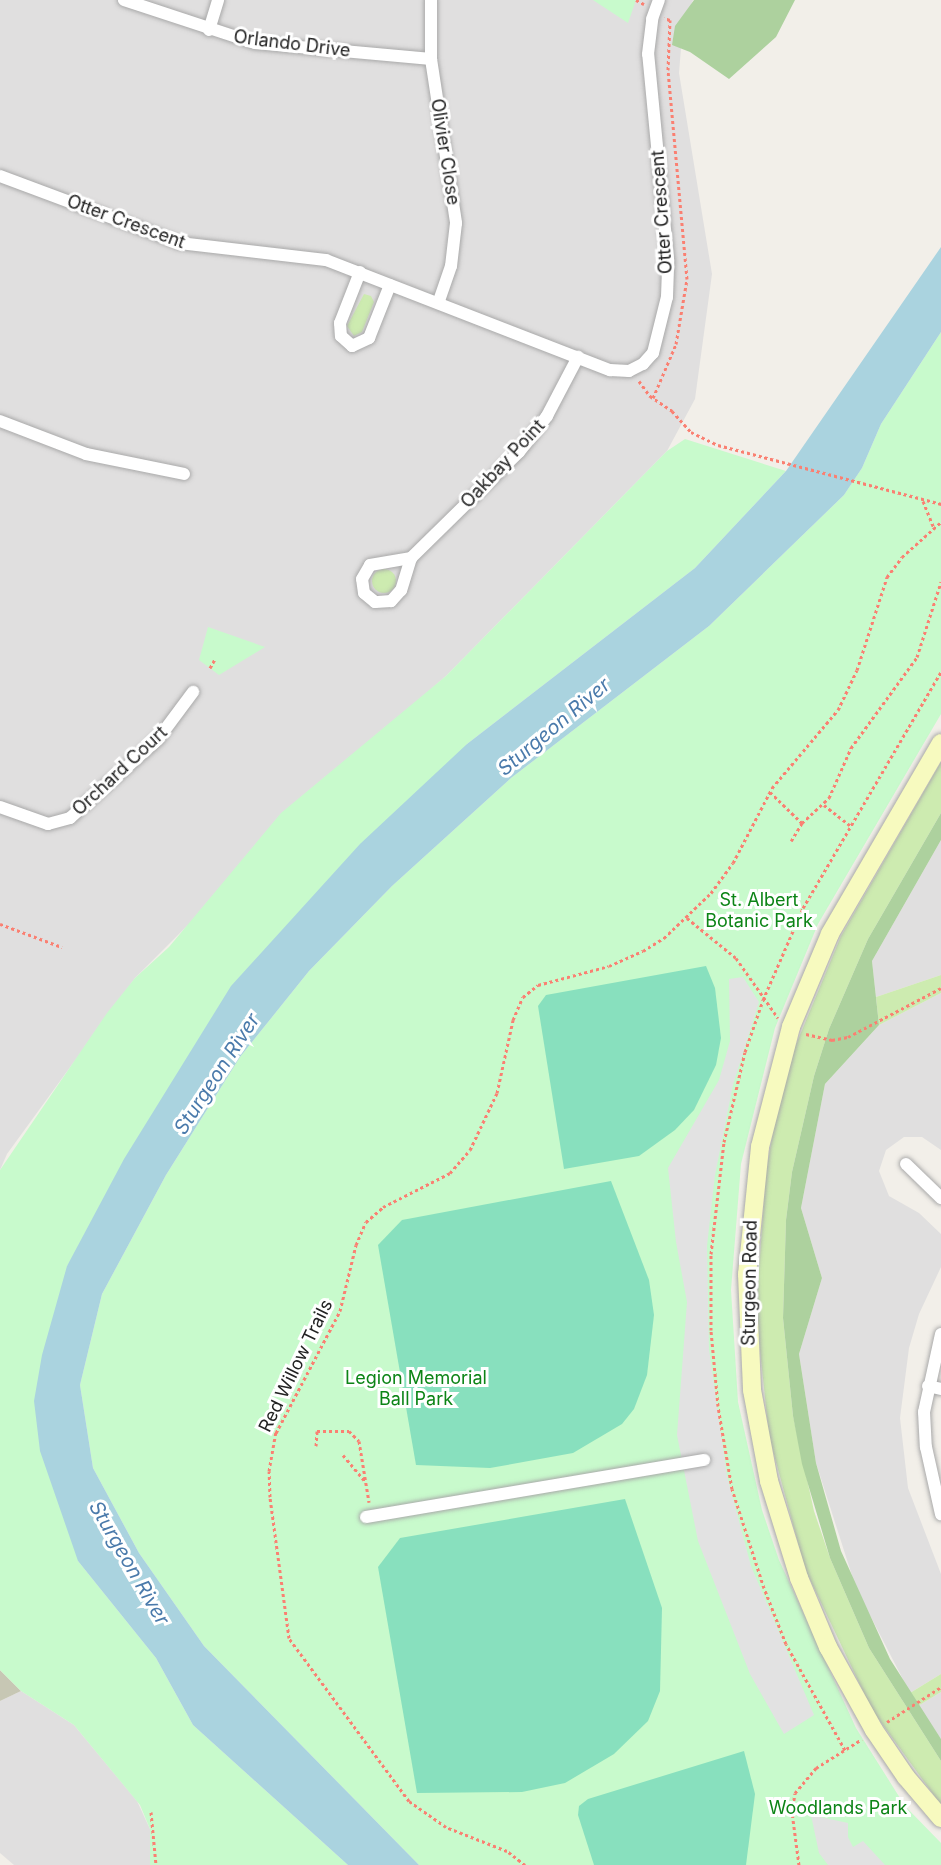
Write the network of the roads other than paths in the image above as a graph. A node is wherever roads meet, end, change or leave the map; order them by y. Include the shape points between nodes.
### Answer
1 (124, 0) edge
2 (218, 0) edge
3 (431, 0) edge
4 (658, 0) edge
5 (209, 30) junction
6 (431, 59) junction
7 (0, 176) edge
8 (360, 272) junction
9 (390, 285) junction
10 (438, 303) junction
11 (578, 357) junction
12 (0, 421) edge
13 (184, 474) dead end
14 (411, 558) junction
15 (193, 692) dead end
16 (941, 743) edge
17 (0, 807) edge
18 (906, 1164) dead end
19 (941, 1198) edge
20 (940, 1342) edge
21 (935, 1388) edge
22 (704, 1460) dead end
23 (941, 1514) edge
24 (369, 1516) road end
25 (941, 1818) edge

1 - 5 street, Orlando Drive
2 - 5 street
3 - 6 street, Olivier Close
4 - 11 street, Otter Crescent via 648,54 668,260 664,313 656,346 637,368 617,372
5 - 6 street, Orlando Drive via 255,43
6 - 10 street, Olivier Close via 456,223 451,266
7 - 8 street, Otter Crescent via 179,243 326,260
8 - 9 street, Otter Crescent
8 - 9 street via 340,323 341,336 352,346 369,338
9 - 10 street, Otter Crescent
10 - 11 street, Otter Crescent
11 - 14 street, Oakbay Point via 534,434
12 - 13 street via 86,454
14 - 14 street, Oakbay Point via 401,591 391,601 375,602 364,592 362,579 370,565
15 - 17 street, Orchard Court via 158,739 70,818 48,824
16 - 25 main road, Sturgeon Road via 830,934 791,1027 760,1147 747,1274 752,1390 770,1481 799,1578 828,1647 874,1730 906,1778
18 - 19 street
20 - 21 street
21 - 23 street via 924,1412 926,1447
22 - 24 street

